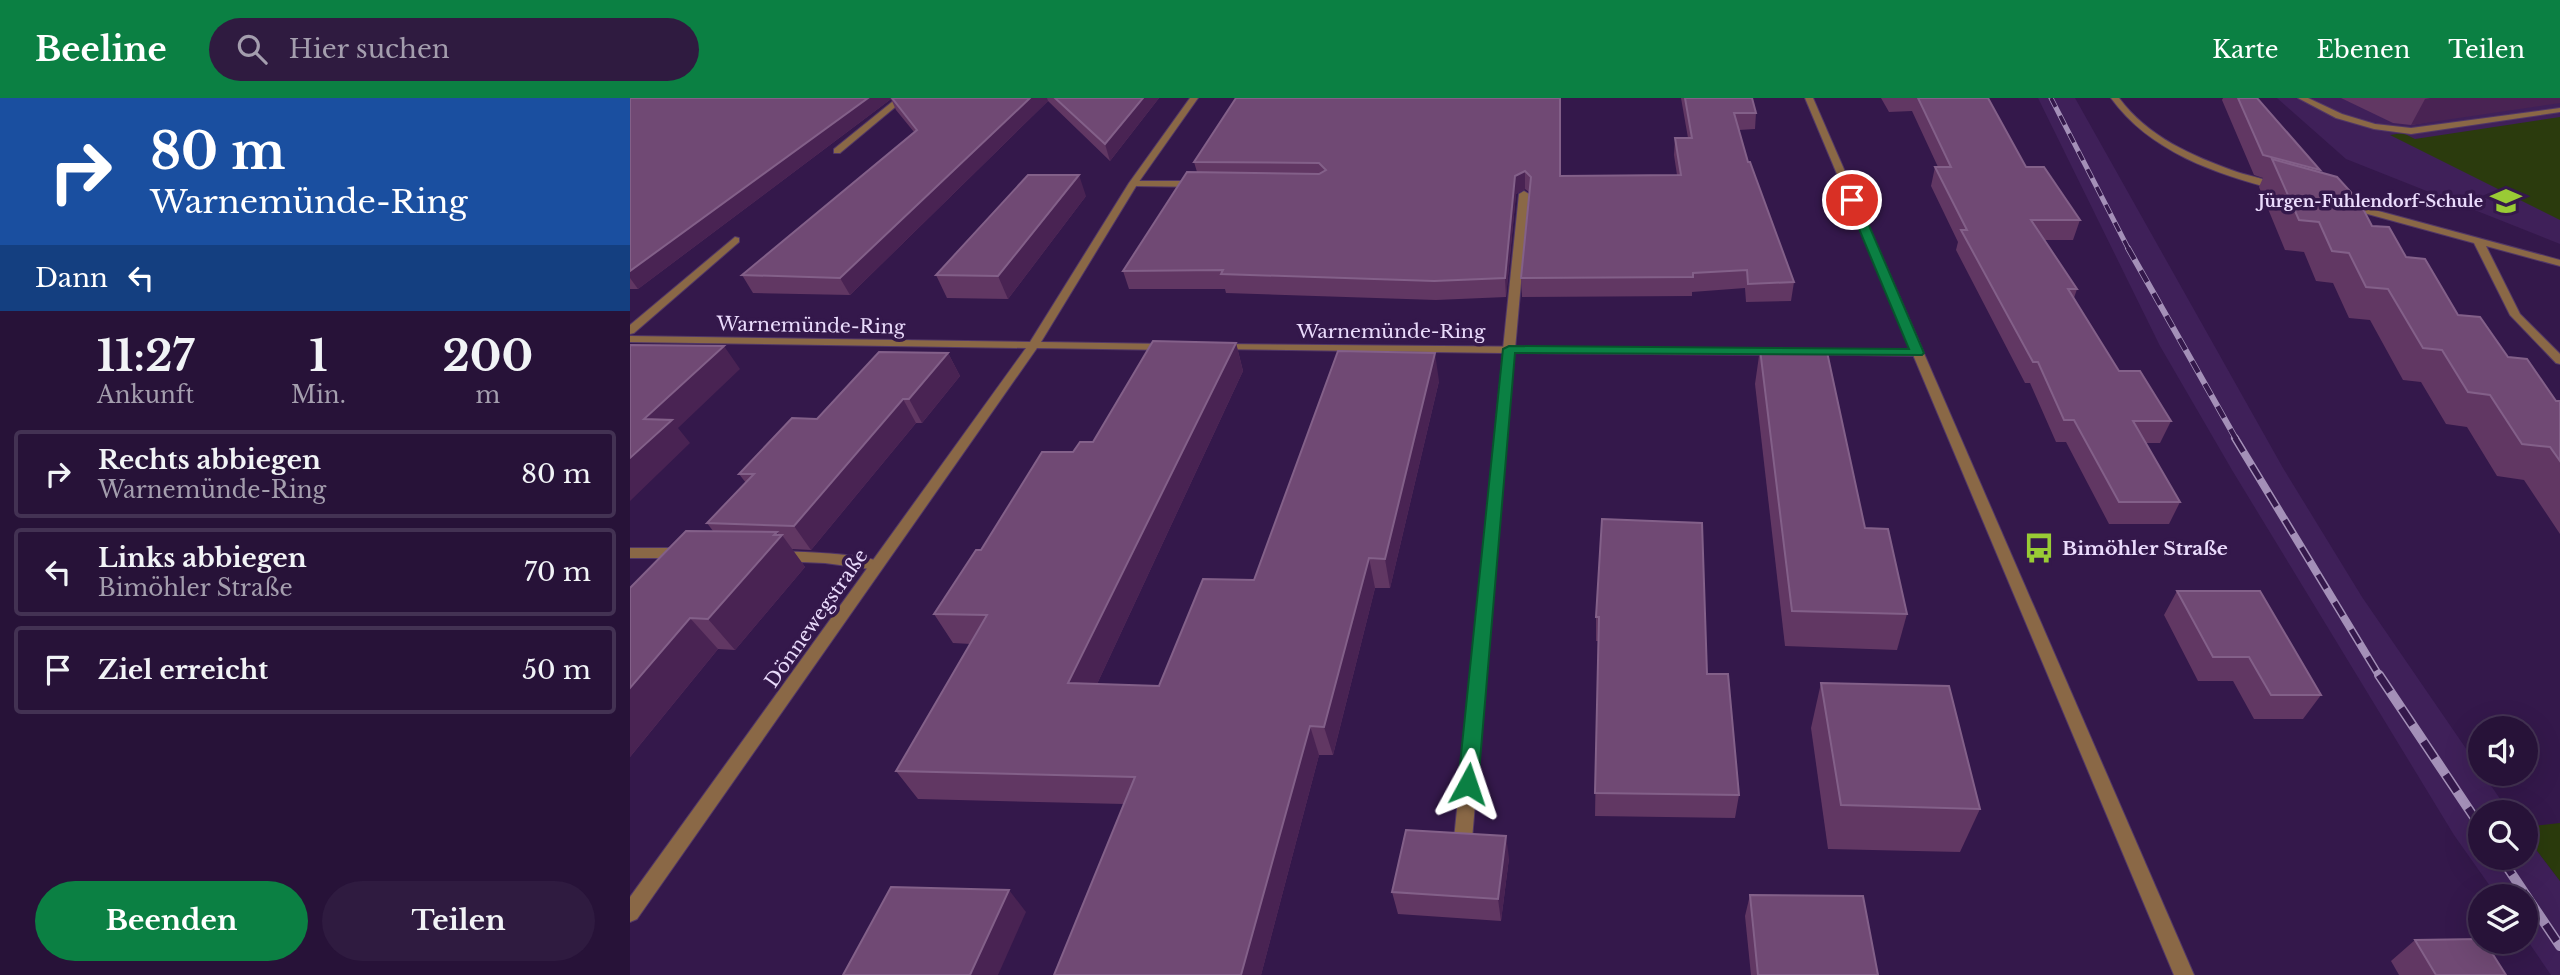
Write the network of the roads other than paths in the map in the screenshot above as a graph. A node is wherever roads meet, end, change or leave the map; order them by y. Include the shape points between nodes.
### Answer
1 (902, 98) edge
2 (1194, 98) edge
3 (1809, 98) edge
4 (2115, 98) edge
5 (2302, 98) edge
6 (2560, 110) edge
7 (837, 150) dead end
8 (1134, 183) junction
9 (1214, 184) edge
10 (2285, 189) edge
11 (1524, 194) dead end
12 (2336, 202) edge
13 (736, 240) dead end
14 (2478, 240) junction
15 (2560, 263) edge
16 (630, 331) edge
17 (630, 339) edge
18 (1033, 346) junction
19 (1183, 347) edge
20 (1210, 347) edge
21 (1509, 349) junction
22 (1917, 353) junction
23 (2560, 361) edge
24 (630, 553) edge
25 (699, 554) edge
26 (762, 556) edge
27 (877, 565) junction
28 (1463, 839) edge
29 (630, 913) edge
30 (2184, 975) edge

1 - 7 street
2 - 8 street
3 - 22 street
4 - 10 street via 2123,111 2153,136 2194,159
5 - 6 street via 2339,116 2411,131
8 - 9 street
8 - 18 street
11 - 21 street
12 - 14 street
13 - 16 street
14 - 15 street
14 - 23 street via 2515,315
17 - 18 street, Warnemünde-Ring
18 - 19 street, Warnemünde-Ring
18 - 27 street, Dönnewegstraße
20 - 21 street, Warnemünde-Ring
21 - 22 street, Warnemünde-Ring
21 - 28 street
22 - 30 street
24 - 25 street
26 - 27 street
27 - 29 street, Dönnewegstraße

